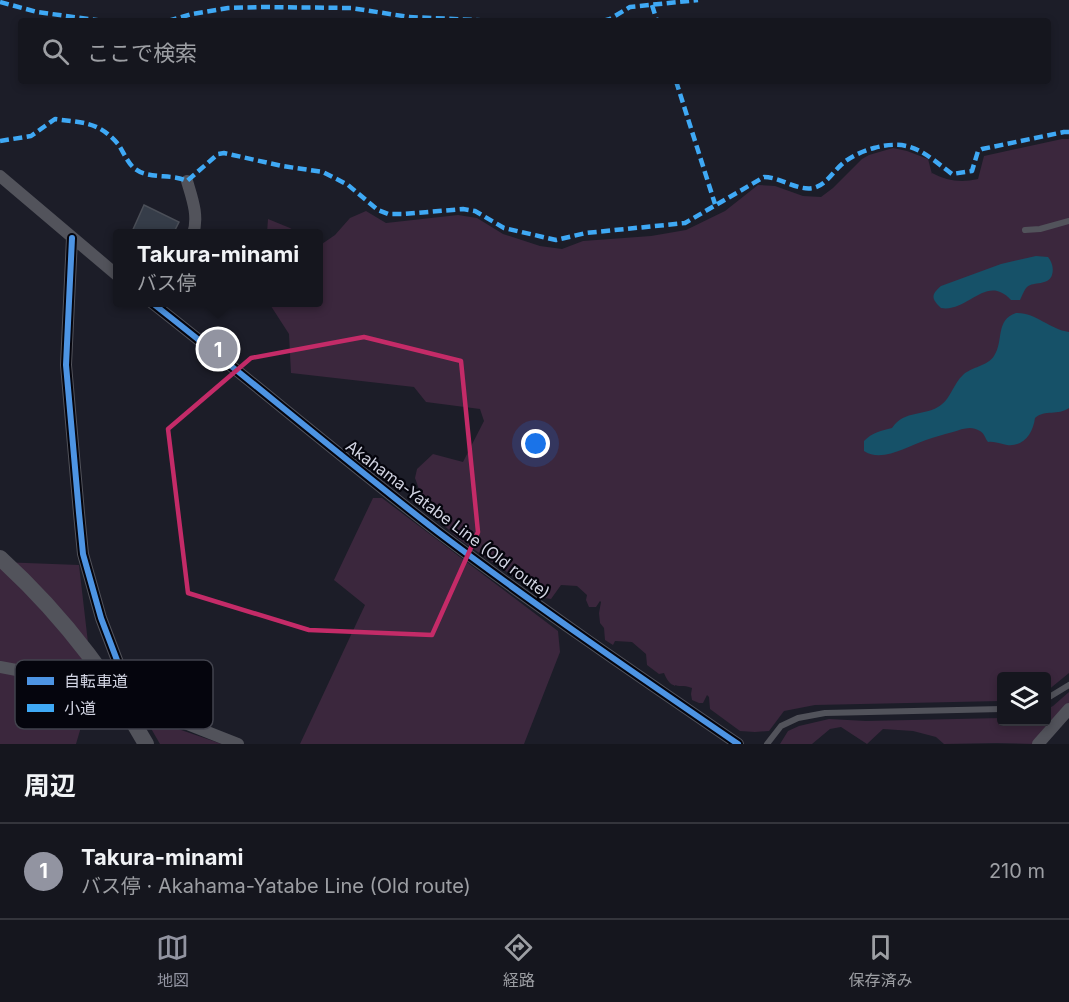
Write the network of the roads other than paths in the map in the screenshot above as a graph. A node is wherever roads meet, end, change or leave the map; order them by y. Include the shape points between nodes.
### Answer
1 (0, 176) edge
2 (187, 181) dead end
3 (1069, 222) edge
4 (194, 229) edge
5 (1025, 230) dead end
6 (72, 238) junction
7 (113, 273) edge
8 (159, 307) edge
9 (0, 558) edge
10 (91, 660) edge
11 (117, 660) edge
12 (0, 667) edge
13 (15, 670) edge
14 (1069, 685) edge
15 (1051, 696) edge
16 (997, 709) edge
17 (1069, 709) edge
18 (137, 729) edge
19 (200, 729) edge
20 (146, 744) edge
21 (238, 744) edge
22 (738, 744) edge
23 (767, 744) edge
24 (1038, 744) edge

1 - 6 street
2 - 4 street
3 - 5 lane
6 - 7 street
6 - 11 street via 66,365 83,554
8 - 22 street, Akahama-Yatabe Line (Old route) via 439,532
9 - 10 main road
12 - 13 street
14 - 15 lane
16 - 23 lane via 825,713 781,726
17 - 24 street
18 - 20 main road
19 - 21 street

